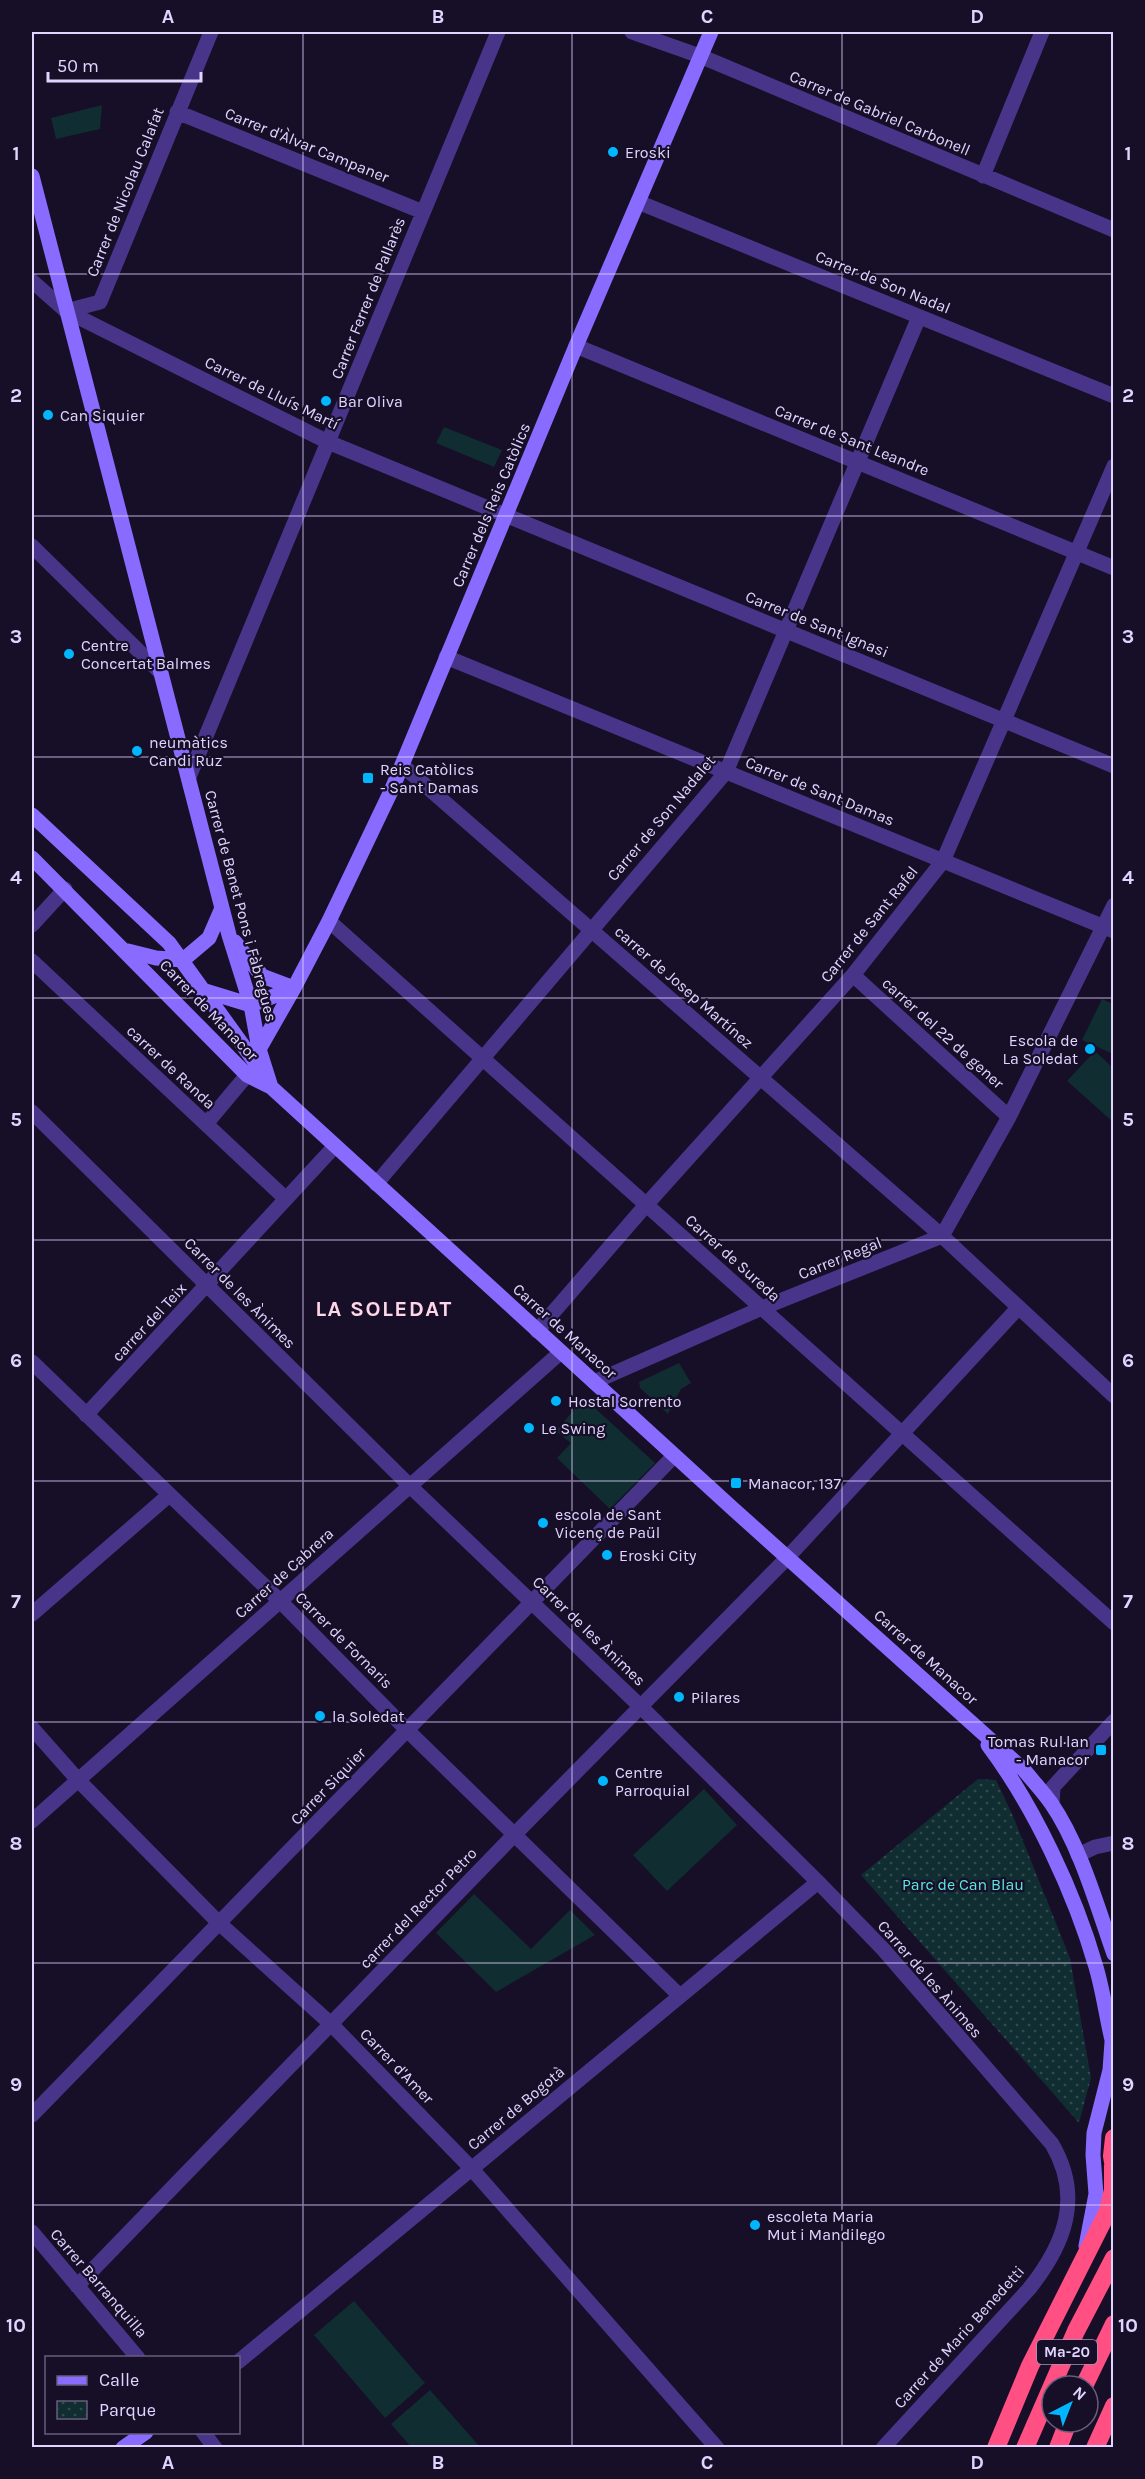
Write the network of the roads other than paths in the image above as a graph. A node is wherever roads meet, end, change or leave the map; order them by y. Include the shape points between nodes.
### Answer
1 (211, 32) edge
2 (498, 32) edge
3 (632, 32) edge
4 (711, 32) edge
5 (1042, 32) edge
6 (700, 56) junction
7 (177, 112) junction
8 (32, 176) edge
9 (983, 176) junction
10 (638, 201) junction
11 (423, 212) junction
12 (1113, 230) edge
13 (32, 281) edge
14 (66, 311) junction
15 (919, 317) junction
16 (576, 346) junction
17 (1113, 396) edge
18 (328, 442) junction
19 (856, 462) junction
20 (1113, 466) edge
21 (507, 517) junction
22 (32, 546) edge
23 (1077, 553) junction
24 (1113, 568) edge
25 (787, 631) junction
26 (446, 657) junction
27 (160, 672) junction
28 (1003, 720) junction
29 (402, 765) junction
30 (1113, 766) edge
31 (726, 772) junction
32 (189, 777) junction
33 (32, 814) edge
34 (32, 858) edge
35 (943, 861) junction
36 (65, 889) junction
37 (1113, 905) edge
38 (222, 908) junction
39 (329, 921) junction
40 (32, 925) edge
41 (1108, 929) edge
42 (591, 930) junction
43 (229, 935) junction
44 (169, 943) junction
45 (126, 951) junction
46 (156, 958) junction
47 (183, 960) junction
48 (32, 962) edge
49 (852, 975) junction
50 (294, 988) junction
51 (202, 990) junction
52 (251, 1005) junction
53 (257, 1054) junction
54 (482, 1058) junction
55 (247, 1075) junction
56 (761, 1079) junction
57 (271, 1087) junction
58 (32, 1112) edge
59 (1009, 1117) junction
60 (206, 1124) junction
61 (335, 1146) junction
62 (376, 1184) junction
63 (286, 1199) junction
64 (646, 1205) junction
65 (942, 1236) junction
66 (207, 1286) junction
67 (762, 1308) junction
68 (1018, 1308) junction
69 (537, 1331) junction
70 (561, 1352) junction
71 (32, 1362) edge
72 (594, 1382) junction
73 (1113, 1396) edge
74 (86, 1415) junction
75 (902, 1433) junction
76 (674, 1456) junction
77 (410, 1486) junction
78 (168, 1496) junction
79 (787, 1558) junction
80 (280, 1601) junction
81 (533, 1603) junction
82 (32, 1614) edge
83 (1113, 1623) edge
84 (640, 1706) junction
85 (970, 1721) junction
86 (1113, 1721) edge
87 (32, 1728) edge
88 (407, 1730) junction
89 (1008, 1773) junction
90 (78, 1780) junction
91 (1046, 1787) junction
92 (32, 1821) edge
93 (514, 1834) junction
94 (1113, 1844) edge
95 (1078, 1855) junction
96 (818, 1882) junction
97 (219, 1923) junction
98 (1113, 1953) edge
99 (680, 1996) junction
100 (331, 2024) junction
101 (1113, 2045) edge
102 (32, 2115) edge
103 (1113, 2138) edge
104 (1113, 2167) edge
105 (471, 2168) junction
106 (1067, 2212) joint
107 (32, 2232) edge
108 (1113, 2258) edge
109 (1083, 2259) junction
110 (77, 2286) junction
111 (1113, 2324) edge
112 (136, 2356) edge
113 (240, 2360) edge
114 (1090, 2374) edge
115 (1113, 2406) edge
116 (144, 2434) edge
117 (203, 2434) edge
118 (123, 2448) edge
119 (215, 2448) edge
120 (717, 2448) edge
121 (883, 2448) edge
122 (996, 2448) edge
123 (1025, 2448) edge
124 (1095, 2448) edge

1 - 7 street, Carrer de Nicolau Calafat
2 - 11 street, Carrer Ferrer de Pallarès
3 - 6 street, Carrer de Gabriel Carbonell
4 - 6 main road, Carrer dels Reis Catòlics
5 - 9 street
6 - 9 street, Carrer de Gabriel Carbonell
6 - 10 main road, Carrer dels Reis Catòlics
7 - 11 street, Carrer d'Àlvar Campaner
7 - 14 street, Carrer de Nicolau Calafat via 100,302
8 - 14 main road, Carrer de Benet Pons i Fàbregues
9 - 12 street, Carrer de Gabriel Carbonell
10 - 15 street, Carrer de Son Nadal
10 - 16 main road, Carrer dels Reis Catòlics
11 - 18 street, Carrer Ferrer de Pallarès
13 - 14 street, Carrer de Lluís Martí
14 - 18 street, Carrer de Lluís Martí
14 - 27 main road, Carrer de Benet Pons i Fàbregues
15 - 17 street, Carrer de Son Nadal
15 - 19 street, Carrer de Son Nadalet
16 - 19 street, Carrer de Sant Leandre
16 - 21 main road, Carrer dels Reis Catòlics
18 - 21 street, Carrer de Lluís Martí
18 - 32 street, Carrer Ferrer de Pallarès
19 - 23 street, Carrer de Sant Leandre
19 - 25 street, Carrer de Son Nadalet
20 - 23 street, Carrer de Sant Rafel
21 - 25 street, Carrer de Sant Ignasi
21 - 26 main road, Carrer dels Reis Catòlics
22 - 27 street
23 - 24 street, Carrer de Sant Leandre
23 - 28 street, Carrer de Sant Rafel
25 - 28 street, Carrer de Sant Ignasi
25 - 31 street, Carrer de Son Nadalet
26 - 29 main road, Carrer dels Reis Catòlics
26 - 31 street, Carrer de Sant Damas
27 - 32 main road, Carrer de Benet Pons i Fàbregues
28 - 30 street, Carrer de Sant Ignasi
28 - 35 street, Carrer de Sant Rafel
29 - 39 main road, Carrer dels Reis Catòlics
29 - 42 street, carrer de Josep Martínez
31 - 35 street, Carrer de Sant Damas
31 - 42 street, Carrer de Son Nadalet
32 - 38 main road, Carrer de Benet Pons i Fàbregues
33 - 44 main road, Carrer de Manacor
34 - 36 main road, Carrer de Manacor
35 - 41 street, Carrer de Sant Damas
35 - 49 street, Carrer de Sant Rafel
36 - 40 street
36 - 45 main road, Carrer de Manacor
37 - 41 street
38 - 43 main road, Carrer de Benet Pons i Fàbregues
38 - 47 main road, Carrer de Manacor via 209,938
39 - 50 main road, Carrer dels Reis Catòlics
39 - 54 street, Carrer de Sureda
41 - 59 street
42 - 54 street, Carrer de Son Nadalet
42 - 56 street, carrer de Josep Martínez
43 - 50 main road via 262,976
43 - 52 main road, Carrer de Benet Pons i Fàbregues
44 - 46 main road, Carrer de Manacor
44 - 47 main road, Carrer de Manacor
45 - 46 main road, Carrer de Manacor
45 - 55 main road, Carrer de Manacor
46 - 47 main road, Carrer de Manacor
47 - 51 main road, Carrer de Manacor
48 - 60 street, carrer de Randa
49 - 56 street, Carrer de Sant Rafel
49 - 59 street, carrer del 22 de gener
50 - 52 main road
50 - 53 main road, Carrer dels Reis Catòlics
51 - 52 main road
51 - 53 main road, Carrer de Manacor
52 - 53 main road, Carrer de Benet Pons i Fàbregues
53 - 55 main road, Carrer dels Reis Catòlics
53 - 57 main road, Carrer de Manacor
54 - 62 street, Carrer de Son Nadalet
54 - 64 street, Carrer de Sureda
55 - 57 main road, Carrer de Manacor
55 - 60 street
56 - 64 street, Carrer de Sant Rafel
56 - 65 street, carrer de Josep Martínez
57 - 61 main road, Carrer de Manacor
58 - 66 street, Carrer de les Ànimes
59 - 65 street
60 - 63 street, carrer de Randa
61 - 62 main road, Carrer de Manacor
61 - 63 street, carrer del Teix
62 - 69 main road, Carrer de Manacor
63 - 66 street, carrer del Teix
64 - 67 street, Carrer de Sureda
64 - 69 street, Carrer de Sant Rafel
65 - 67 street, Carrer Regal
65 - 68 street, carrer de Josep Martínez
66 - 74 street, carrer del Teix
66 - 77 street, Carrer de les Ànimes
67 - 72 street, Carrer Regal
67 - 75 street, Carrer de Sureda
68 - 73 street
68 - 75 street, carrer del Rector Petro
69 - 70 main road, Carrer de Manacor
70 - 72 main road, Carrer de Manacor
70 - 77 street, Carrer de Cabrera
71 - 74 street, Carrer de Fornaris
72 - 76 main road, Carrer de Manacor
74 - 78 street, Carrer de Fornaris
75 - 79 street, carrer del Rector Petro
75 - 83 street, Carrer de Sureda
76 - 79 main road, Carrer de Manacor
76 - 81 street, Carrer Siquier
77 - 80 street, Carrer de Cabrera
77 - 81 street, Carrer de les Ànimes
78 - 80 street, Carrer de Fornaris
78 - 82 street
79 - 84 street, carrer del Rector Petro
79 - 85 main road, Carrer de Manacor
80 - 88 street, Carrer de Fornaris
80 - 90 street, Carrer de Cabrera
81 - 84 street, Carrer de les Ànimes
81 - 88 street, Carrer Siquier
84 - 93 street, carrer del Rector Petro
84 - 96 street, Carrer de les Ànimes
85 - 89 main road, Carrer de Manacor
85 - 91 main road, Carrer de Manacor
86 - 91 street
87 - 90 street, Carrer d'Amer
88 - 93 street, Carrer de Fornaris
88 - 97 street, Carrer Siquier
89 - 91 street, Carrer de Manacor
89 - 101 main road, Carrer de Manacor via 1038,1826 1087,1937
90 - 92 street, Carrer de Cabrera
90 - 97 street, Carrer d'Amer
91 - 95 main road, Carrer de Manacor
93 - 99 street, Carrer de Fornaris
93 - 100 street, carrer del Rector Petro
94 - 95 street
95 - 98 main road, Carrer de Manacor
96 - 99 street, Carrer de Bogotà
96 - 106 street, Carrer de les Ànimes via 883,1949 1052,2144 1067,2178
97 - 100 street, Carrer d'Amer
97 - 102 street, Carrer Siquier
99 - 105 street, Carrer de Bogotà
100 - 105 street, Carrer d'Amer
100 - 110 street, carrer del Rector Petro
101 - 109 main road, Carrer de Manacor via 1094,2133 1096,2194
103 - 104 highway
104 - 109 highway via 1108,2211
105 - 113 street, Carrer de Bogotà
105 - 120 street, Carrer d'Amer
106 - 121 street, Carrer de Mario Benedetti via 1060,2239 1039,2277
107 - 110 street, Carrer Barranquilla
108 - 123 highway, Ma-20
109 - 122 highway via 1030,2366
110 - 112 street, Carrer Barranquilla
111 - 114 highway, Ma-20
115 - 124 highway
116 - 118 main road
117 - 119 street

